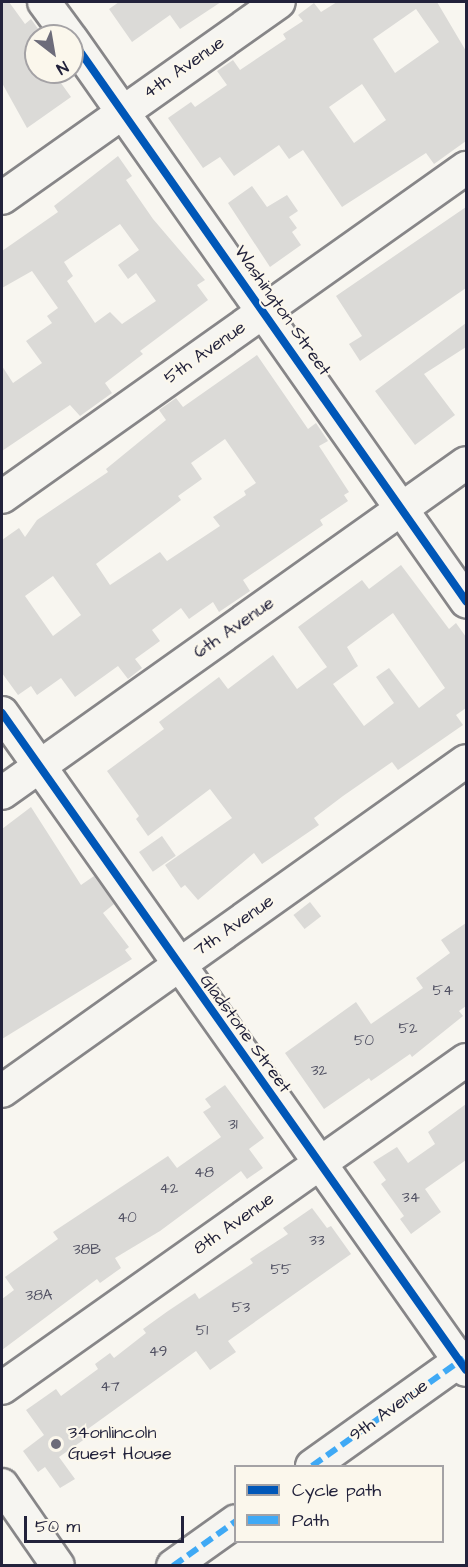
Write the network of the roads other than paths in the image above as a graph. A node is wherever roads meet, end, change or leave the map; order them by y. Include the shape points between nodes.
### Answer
1 (44, 2) edge
2 (279, 2) edge
3 (60, 24) edge
4 (84, 57) edge
5 (123, 111) junction
6 (466, 168) edge
7 (2, 198) edge
8 (264, 312) junction
9 (466, 464) edge
10 (2, 497) edge
11 (401, 510) junction
12 (466, 601) edge
13 (2, 713) edge
14 (466, 761) edge
15 (40, 766) junction
16 (2, 793) edge
17 (177, 966) junction
18 (466, 1060) edge
19 (2, 1091) edge
20 (320, 1164) junction
21 (464, 1362) edge
22 (2, 1388) edge
23 (315, 1465) edge
24 (2, 1485) edge
25 (234, 1522) edge
26 (58, 1566) edge
27 (173, 1566) edge

1 - 3 street
2 - 5 street, 4th Avenue
4 - 5 street, Washington Street
5 - 7 street, 4th Avenue
5 - 8 street, Washington Street
6 - 8 street, 5th Avenue
8 - 10 street, 5th Avenue
8 - 11 street, Washington Street
9 - 11 street, 6th Avenue
11 - 12 street, Washington Street
11 - 15 street, 6th Avenue
13 - 15 street, Gladstone Street
14 - 17 street, 7th Avenue
15 - 16 street, 6th Avenue
15 - 17 street, Gladstone Street
17 - 19 street, 7th Avenue
17 - 20 street, Gladstone Street
18 - 20 street, 8th Avenue
20 - 21 street, Gladstone Street
20 - 22 street, 8th Avenue
21 - 23 street, 9th Avenue
24 - 26 street
25 - 27 street

